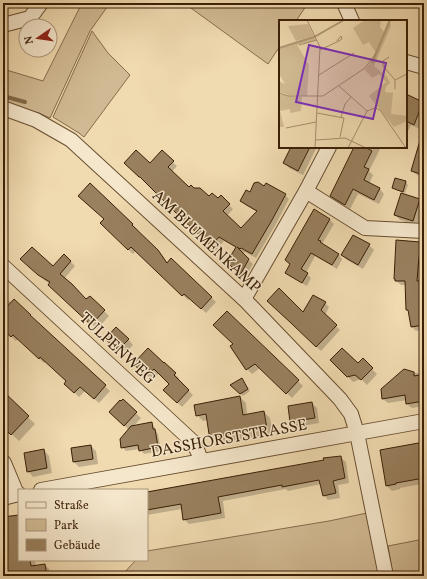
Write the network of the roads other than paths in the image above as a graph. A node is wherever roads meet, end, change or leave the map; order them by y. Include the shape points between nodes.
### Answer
1 (41, 3) edge
2 (344, 3) edge
3 (352, 20) edge
4 (3, 25) edge
5 (407, 62) edge
6 (424, 67) edge
7 (3, 108) edge
8 (328, 148) edge
9 (306, 191) junction
10 (424, 231) edge
11 (3, 266) edge
12 (244, 299) junction
13 (424, 422) edge
14 (357, 433) junction
15 (201, 461) junction
16 (3, 462) edge
17 (47, 489) edge
18 (18, 494) edge
19 (3, 498) edge
20 (386, 576) edge

1 - 4 street via 30,18
2 - 3 street
5 - 6 street
7 - 12 street, AM BLUMENKAMP via 36,120 71,140
8 - 9 street
9 - 10 street via 365,228
9 - 12 street
11 - 15 street, TULPENWEG via 192,441
12 - 14 street, AM BLUMENKAMP via 340,399 351,414
13 - 14 street, DASSHORSTSTRASSE
14 - 15 street, DASSHORSTSTRASSE
14 - 20 street, AM BLUMENKAMP
15 - 17 street, DASSHORSTSTRASSE
16 - 18 street
18 - 19 street

